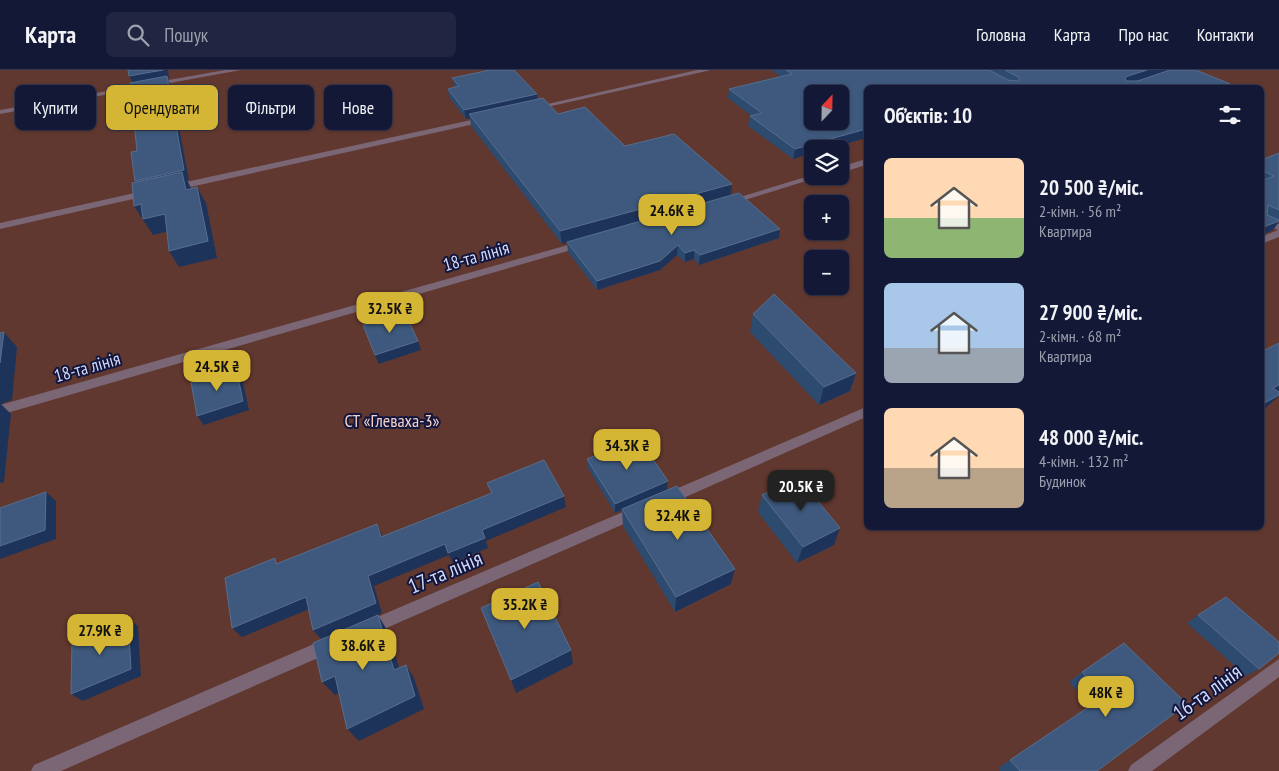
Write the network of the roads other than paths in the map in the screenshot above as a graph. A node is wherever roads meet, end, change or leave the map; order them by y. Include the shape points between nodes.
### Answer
1 (237, 70) edge
2 (707, 70) edge
3 (523, 110) edge
4 (0, 112) edge
5 (494, 117) edge
6 (864, 163) edge
7 (849, 167) edge
8 (804, 180) edge
9 (165, 190) edge
10 (155, 192) edge
11 (723, 203) edge
12 (1264, 220) edge
13 (0, 226) edge
14 (1279, 228) edge
15 (1279, 233) edge
16 (1264, 240) edge
17 (590, 242) edge
18 (0, 410) edge
19 (864, 413) edge
20 (358, 633) edge
21 (339, 641) edge
22 (1279, 667) edge
23 (40, 771) edge
24 (1137, 771) edge

1 - 4 lane
2 - 3 lane
5 - 9 lane
6 - 7 lane
8 - 11 lane
10 - 13 lane
12 - 14 lane
15 - 16 lane
17 - 18 lane, 18-та лінія
19 - 20 lane, 17-та лінія
21 - 23 lane
22 - 24 lane, 16-та лінія

